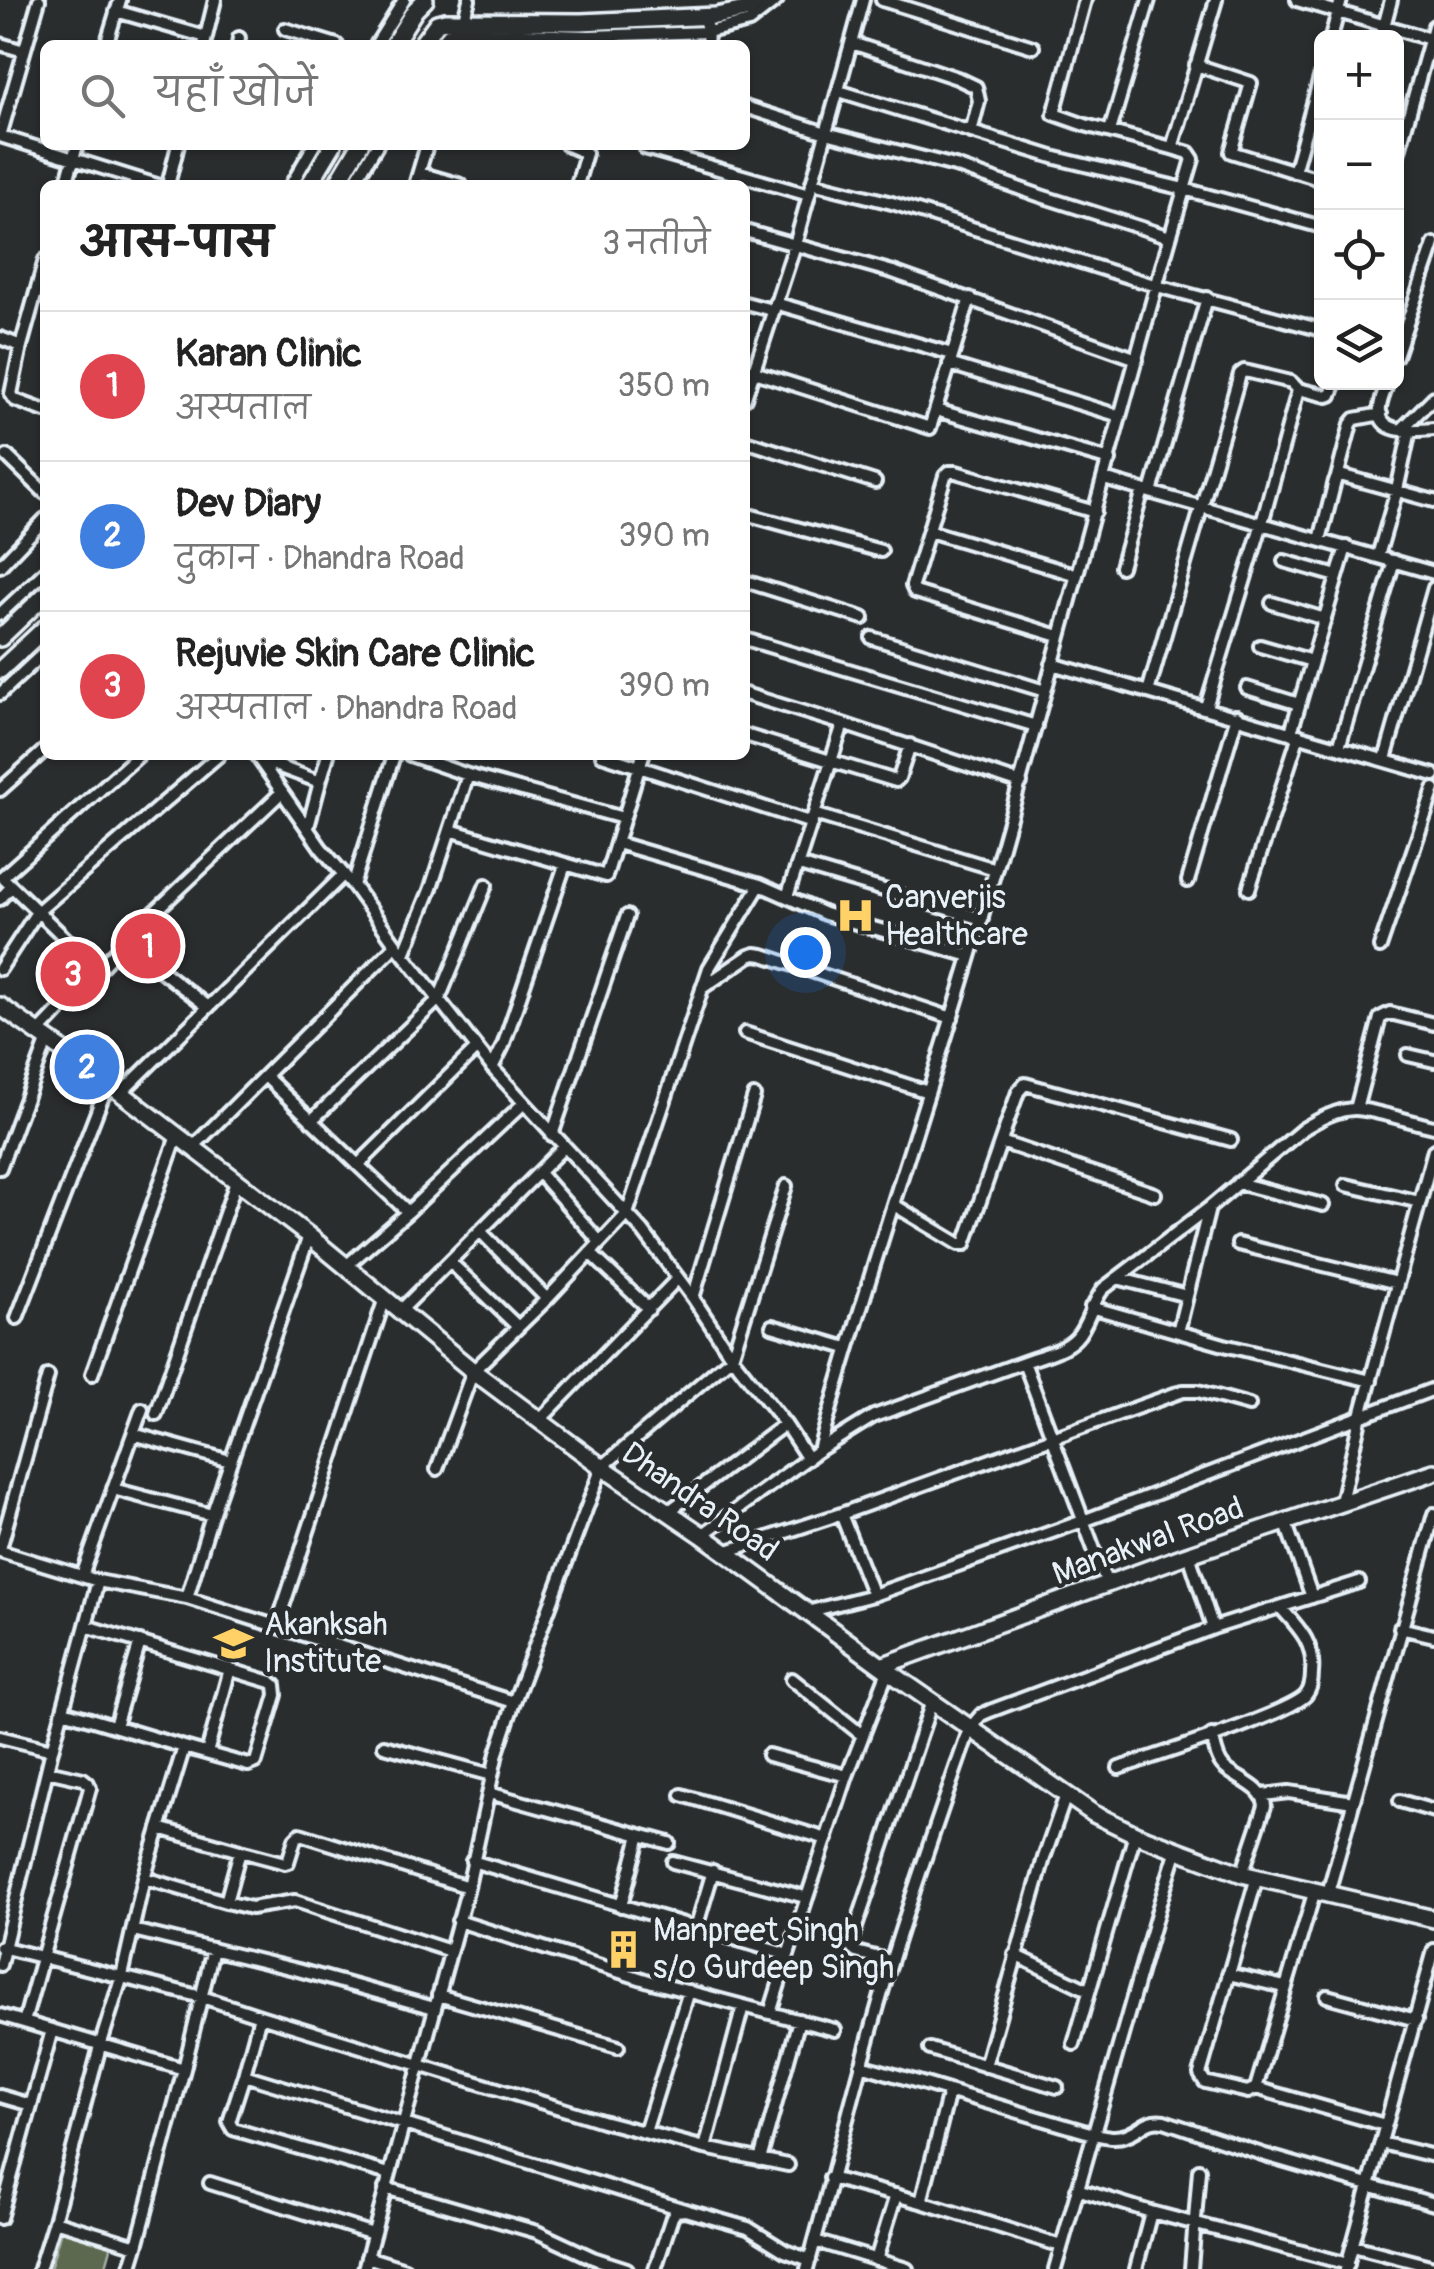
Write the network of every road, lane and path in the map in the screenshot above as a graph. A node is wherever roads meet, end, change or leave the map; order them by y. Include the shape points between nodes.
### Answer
1 (39, 0) edge
2 (215, 0) edge
3 (425, 0) edge
4 (470, 0) edge
5 (758, 0) edge
6 (777, 0) edge
7 (863, 0) edge
8 (882, 0) edge
9 (1086, 0) edge
10 (1149, 0) edge
11 (1216, 0) edge
12 (1297, 0) edge
13 (1341, 0) edge
14 (1391, 0) edge
15 (401, 1) edge
16 (118, 5) edge
17 (1338, 13) junction
18 (1434, 26) edge
19 (285, 29) dead end
20 (1333, 30) edge
21 (1377, 30) edge
22 (1383, 30) edge
23 (706, 31) edge
24 (460, 34) edge
25 (1404, 35) edge
26 (1430, 39) junction
27 (108, 40) edge
28 (203, 40) edge
29 (205, 40) edge
30 (320, 40) edge
31 (379, 40) edge
32 (396, 40) edge
33 (425, 40) edge
34 (852, 43) junction
35 (0, 44) edge
36 (1033, 48) dead end
37 (24, 51) junction
38 (1196, 65) junction
39 (839, 90) junction
40 (1314, 99) edge
41 (750, 109) edge
42 (1110, 131) junction
43 (971, 132) junction
44 (1404, 132) edge
45 (826, 133) junction
46 (1172, 148) junction
47 (40, 149) edge
48 (44, 150) edge
49 (76, 150) edge
50 (177, 150) edge
51 (311, 150) edge
52 (330, 150) edge
53 (357, 150) edge
54 (374, 150) edge
55 (426, 150) edge
56 (579, 150) edge
57 (653, 150) edge
58 (73, 159) junction
59 (419, 172) junction
60 (1294, 172) junction
61 (1314, 178) edge
62 (67, 180) edge
63 (141, 180) edge
64 (169, 180) edge
65 (294, 180) edge
66 (312, 180) edge
67 (339, 180) edge
68 (356, 180) edge
69 (417, 180) edge
70 (445, 180) edge
71 (578, 180) edge
72 (812, 183) junction
73 (1184, 189) junction
74 (809, 196) junction
75 (1314, 225) edge
76 (750, 232) edge
77 (1170, 237) junction
78 (1434, 244) edge
79 (795, 245) junction
80 (40, 278) edge
81 (1156, 286) junction
82 (970, 298) junction
83 (1207, 298) junction
84 (750, 304) edge
85 (774, 307) junction
86 (1314, 328) edge
87 (1404, 332) edge
88 (0, 338) edge
89 (21, 346) junction
90 (951, 359) junction
91 (1137, 359) junction
92 (750, 370) edge
93 (1298, 388) junction
94 (1334, 390) edge
95 (1386, 390) edge
96 (1434, 397) edge
97 (40, 408) edge
98 (936, 410) junction
99 (1381, 414) junction
100 (1120, 416) junction
101 (1434, 429) edge
102 (1405, 431) junction
103 (750, 443) edge
104 (2, 455) edge
105 (1110, 460) junction
106 (1336, 478) junction
107 (1104, 479) junction
108 (875, 482) dead end
109 (40, 489) edge
110 (1398, 490) junction
111 (1147, 491) junction
112 (1434, 500) edge
113 (1202, 506) junction
114 (1095, 512) junction
115 (750, 515) edge
116 (1262, 523) junction
117 (40, 524) edge
118 (929, 532) junction
119 (1320, 540) junction
120 (1346, 548) junction
121 (881, 551) dead end
122 (1378, 556) junction
123 (1284, 561) dead end
124 (1394, 561) junction
125 (0, 566) edge
126 (1121, 567) dead end
127 (1077, 574) junction
128 (1434, 574) edge
129 (1338, 576) junction
130 (40, 577) edge
131 (750, 583) edge
132 (1434, 588) edge
133 (40, 600) edge
134 (1272, 604) dead end
135 (0, 614) edge
136 (863, 618) dead end
137 (1325, 618) junction
138 (40, 633) edge
139 (1059, 636) junction
140 (0, 638) edge
141 (872, 638) dead end
142 (750, 640) edge
143 (1260, 646) dead end
144 (40, 657) edge
145 (1312, 661) junction
146 (1052, 664) junction
147 (0, 670) edge
148 (1247, 688) dead end
149 (1044, 692) junction
150 (1148, 692) junction
151 (0, 694) edge
152 (750, 696) edge
153 (1299, 704) junction
154 (1206, 707) junction
155 (1237, 716) junction
156 (842, 724) junction
157 (1036, 726) junction
158 (1295, 734) junction
159 (750, 737) edge
160 (910, 745) junction
161 (1339, 747) junction
162 (40, 754) edge
163 (1385, 759) junction
164 (133, 760) edge
165 (213, 760) edge
166 (327, 760) edge
167 (392, 760) edge
168 (425, 760) edge
169 (616, 760) edge
170 (641, 760) edge
171 (832, 762) junction
172 (272, 764) edge
173 (639, 768) junction
174 (468, 774) junction
175 (1434, 775) edge
176 (320, 782) junction
177 (1020, 783) junction
178 (1434, 788) edge
179 (0, 790) edge
180 (282, 792) junction
181 (622, 818) junction
182 (813, 818) junction
183 (308, 827) junction
184 (450, 830) junction
185 (617, 843) junction
186 (564, 864) junction
187 (799, 865) junction
188 (995, 868) junction
189 (344, 874) junction
190 (1188, 881) dead end
191 (353, 885) junction
192 (486, 885) dead end
193 (760, 885) junction
194 (10, 888) junction
195 (1249, 889) dead end
196 (787, 897) junction
197 (0, 898) edge
198 (38, 912) junction
199 (626, 916) dead end
200 (982, 918) junction
201 (396, 944) junction
202 (1380, 946) dead end
203 (404, 954) junction
204 (970, 956) junction
205 (155, 966) dead end
206 (0, 968) edge
207 (97, 969) junction
208 (701, 988) junction
209 (438, 999) junction
210 (0, 1006) edge
211 (207, 1006) junction
212 (952, 1018) junction
213 (1434, 1024) edge
214 (746, 1033) dead end
215 (43, 1036) junction
216 (477, 1048) junction
217 (1408, 1055) dead end
218 (1434, 1061) edge
219 (492, 1068) junction
220 (265, 1076) junction
221 (114, 1088) junction
222 (928, 1092) junction
223 (754, 1096) dead end
224 (524, 1103) junction
225 (1356, 1109) junction
226 (312, 1121) junction
227 (1434, 1127) edge
228 (552, 1135) junction
229 (176, 1136) junction
230 (1231, 1140) dead end
231 (1001, 1142) junction
232 (192, 1148) junction
233 (564, 1148) junction
234 (1434, 1150) edge
235 (358, 1166) junction
236 (0, 1168) edge
237 (539, 1173) junction
238 (236, 1182) junction
239 (1238, 1183) junction
240 (1346, 1185) dead end
241 (786, 1186) dead end
242 (1155, 1194) dead end
243 (1420, 1202) junction
244 (894, 1204) junction
245 (1323, 1205) dead end
246 (1208, 1208) junction
247 (408, 1212) junction
248 (626, 1214) junction
249 (481, 1232) junction
250 (310, 1236) junction
251 (600, 1242) junction
252 (1238, 1244) dead end
253 (590, 1253) junction
254 (450, 1262) junction
255 (344, 1267) junction
256 (678, 1278) junction
257 (1117, 1278) junction
258 (1398, 1283) junction
259 (1187, 1296) junction
260 (385, 1298) junction
261 (693, 1298) junction
262 (547, 1299) junction
263 (1091, 1307) junction
264 (649, 1309) junction
265 (401, 1310) junction
266 (17, 1318) dead end
267 (517, 1326) junction
268 (772, 1326) dead end
269 (1178, 1332) junction
270 (848, 1348) junction
271 (732, 1357) junction
272 (1024, 1362) junction
273 (473, 1370) junction
274 (92, 1374) dead end
275 (48, 1376) dead end
276 (1371, 1381) junction
277 (1434, 1390) edge
278 (1249, 1405) dead end
279 (142, 1409) dead end
280 (156, 1414) dead end
281 (541, 1419) junction
282 (1360, 1419) junction
283 (785, 1424) junction
284 (133, 1434) junction
285 (1052, 1437) junction
286 (819, 1450) junction
287 (808, 1459) junction
288 (230, 1461) junction
289 (602, 1467) junction
290 (437, 1469) dead end
291 (1434, 1472) edge
292 (113, 1490) junction
293 (1340, 1502) junction
294 (668, 1512) junction
295 (841, 1514) junction
296 (1434, 1514) edge
297 (212, 1515) junction
298 (1083, 1521) junction
299 (1285, 1521) junction
300 (702, 1535) junction
301 (1431, 1537) edge
302 (0, 1550) edge
303 (725, 1552) junction
304 (1188, 1554) junction
305 (82, 1576) junction
306 (98, 1581) junction
307 (1359, 1582) dead end
308 (1107, 1584) junction
309 (873, 1594) junction
310 (1312, 1597) junction
311 (187, 1598) junction
312 (1280, 1607) junction
313 (807, 1612) junction
314 (277, 1625) junction
315 (86, 1626) junction
316 (1214, 1628) junction
317 (1400, 1628) junction
318 (1434, 1636) edge
319 (140, 1642) junction
320 (885, 1668) junction
321 (230, 1669) junction
322 (792, 1680) dead end
323 (932, 1701) junction
324 (514, 1702) junction
325 (63, 1710) junction
326 (115, 1726) junction
327 (970, 1728) junction
328 (862, 1734) junction
329 (1212, 1736) junction
330 (0, 1737) edge
331 (384, 1746) dead end
332 (184, 1747) junction
333 (52, 1750) junction
334 (207, 1753) junction
335 (768, 1755) dead end
336 (1119, 1768) dead end
337 (47, 1771) junction
338 (492, 1775) junction
339 (847, 1776) junction
340 (488, 1793) junction
341 (682, 1795) dead end
342 (1066, 1795) junction
343 (1263, 1795) junction
344 (1400, 1800) dead end
345 (1353, 1802) junction
346 (1434, 1810) edge
347 (159, 1828) junction
348 (1136, 1834) junction
349 (640, 1835) junction
350 (827, 1839) junction
351 (669, 1843) dead end
352 (1177, 1849) junction
353 (240, 1850) junction
354 (472, 1861) junction
355 (672, 1862) dead end
356 (713, 1871) junction
357 (1250, 1876) junction
358 (144, 1878) junction
359 (468, 1887) junction
360 (1322, 1892) junction
361 (806, 1897) junction
362 (226, 1902) junction
363 (620, 1906) junction
364 (1434, 1918) edge
365 (458, 1921) junction
366 (696, 1928) junction
367 (133, 1930) junction
368 (2, 1948) edge
369 (213, 1950) junction
370 (1434, 1950) edge
371 (450, 1951) junction
372 (788, 1955) junction
373 (1015, 1955) junction
374 (41, 1957) junction
375 (891, 1961) junction
376 (0, 1965) edge
377 (1228, 1974) junction
378 (122, 1976) junction
379 (1285, 1987) junction
380 (1088, 1990) junction
381 (688, 1991) junction
382 (438, 1995) junction
383 (1327, 1996) dead end
384 (202, 1997) junction
385 (743, 2006) junction
386 (434, 2008) junction
387 (770, 2013) junction
388 (0, 2016) edge
389 (260, 2016) junction
390 (799, 2020) junction
391 (1416, 2020) junction
392 (24, 2022) junction
393 (52, 2030) junction
394 (836, 2030) dead end
395 (1074, 2044) dead end
396 (100, 2046) junction
397 (618, 2047) dead end
398 (930, 2050) dead end
399 (419, 2064) junction
400 (861, 2065) junction
401 (985, 2066) junction
402 (184, 2069) junction
403 (244, 2076) junction
404 (1057, 2086) dead end
405 (1256, 2088) junction
406 (950, 2092) junction
407 (0, 2096) edge
408 (31, 2105) junction
409 (403, 2124) junction
410 (1386, 2126) junction
411 (645, 2132) junction
412 (1093, 2134) junction
413 (1380, 2143) junction
414 (705, 2148) junction
415 (1434, 2156) edge
416 (760, 2160) junction
417 (788, 2165) dead end
418 (1199, 2170) dead end
419 (389, 2174) junction
420 (830, 2178) junction
421 (5, 2182) edge
422 (210, 2183) dead end
423 (1370, 2187) junction
424 (385, 2188) junction
425 (1077, 2189) junction
426 (896, 2195) junction
427 (921, 2202) junction
428 (1434, 2204) edge
429 (685, 2210) junction
430 (1151, 2212) junction
431 (0, 2218) edge
432 (54, 2221) junction
433 (1194, 2222) junction
434 (373, 2234) junction
435 (815, 2241) junction
436 (138, 2246) junction
437 (1061, 2246) junction
438 (1353, 2246) junction
439 (876, 2260) junction
440 (366, 2263) edge
441 (809, 2264) edge
442 (1347, 2267) edge
443 (1434, 2268) edge
444 (39, 2269) edge
445 (130, 2269) edge
446 (405, 2269) edge
447 (627, 2269) edge
448 (656, 2269) edge
449 (907, 2269) edge
450 (1055, 2269) edge
451 (1136, 2269) edge
452 (1191, 2269) edge

1 - 37 street
2 - 29 street
3 - 32 street
4 - 24 street
5 - 23 street
6 - 23 street via 749,22
7 - 34 street
8 - 36 street
9 - 42 street via 1054,114
10 - 42 street
11 - 38 street
12 - 17 street
13 - 17 street
14 - 22 street
15 - 31 street
16 - 27 street
16 - 28 street
17 - 20 street
17 - 21 street
18 - 26 street
19 - 30 street
23 - 24 street via 581,22
24 - 33 street via 437,24
25 - 26 street
26 - 44 street
34 - 39 street
34 - 43 street via 976,87 980,101
35 - 37 street
37 - 47 street via 0,136
38 - 46 street
38 - 60 street via 1251,83 1231,152
39 - 43 street
39 - 45 street
40 - 60 street
41 - 45 street
42 - 46 street
43 - 73 street
45 - 72 street
45 - 77 street via 955,166
46 - 73 street via 1192,155
48 - 58 street
49 - 58 street
50 - 64 street
51 - 65 street
52 - 66 street
53 - 67 street
54 - 68 street
55 - 59 street
56 - 71 street via 586,153
57 - 74 street
58 - 62 street
58 - 63 street
59 - 69 street
59 - 70 street
60 - 61 street
72 - 74 street
72 - 81 street
73 - 75 street
73 - 77 street
74 - 79 street
76 - 79 street
77 - 81 street
78 - 87 street
79 - 82 street
79 - 85 street
80 - 89 street
81 - 83 street
81 - 91 street
82 - 90 street
82 - 91 street
83 - 86 street
83 - 111 street
84 - 85 street
85 - 90 street
85 - 92 street
88 - 89 street
89 - 97 street via 10,394
90 - 98 street
90 - 100 street
91 - 100 street
92 - 98 street via 928,428
93 - 94 street via 1327,396
93 - 113 street via 1240,374
93 - 116 street
95 - 99 street
96 - 102 street
98 - 105 street
99 - 102 street via 1386,424
99 - 106 street via 1355,418
100 - 105 street
101 - 102 street
102 - 110 street
103 - 108 street
104 - 109 street
105 - 107 street
106 - 110 street
106 - 119 street
107 - 111 street
107 - 114 street
110 - 112 street
110 - 122 street
111 - 113 street
111 - 126 street
113 - 116 street
113 - 150 street
114 - 118 street via 950,472
114 - 127 street
115 - 121 street
116 - 119 street
116 - 154 street
117 - 125 street
118 - 127 street
118 - 139 street via 912,590
119 - 120 street
120 - 122 street
120 - 129 street
122 - 124 street
123 - 129 street
124 - 128 street
124 - 161 street
127 - 139 street
129 - 137 street
130 - 135 street
131 - 136 street
132 - 163 street
133 - 140 street
134 - 137 street
137 - 145 street
138 - 147 street
139 - 146 street
141 - 149 street
142 - 157 street
143 - 145 street
144 - 151 street
145 - 153 street
146 - 149 street
146 - 150 street
148 - 153 street
149 - 157 street
150 - 154 street
152 - 156 street
153 - 158 street
154 - 155 street
155 - 158 street
155 - 190 street
156 - 160 street
156 - 171 street
157 - 177 street
158 - 161 street
158 - 195 street
159 - 171 street
160 - 171 street via 896,781
160 - 177 street
161 - 163 street
162 - 179 street
163 - 175 street
164 - 194 street via 4,874
165 - 198 street
166 - 176 street
167 - 191 street
168 - 174 street
169 - 173 street
170 - 173 street
171 - 182 street
172 - 176 street
172 - 180 street
173 - 181 street
173 - 182 street
174 - 181 street
174 - 184 street
176 - 183 street
177 - 188 street
178 - 202 street
180 - 183 street
180 - 207 street
181 - 185 street
182 - 187 street
182 - 188 street
183 - 189 street
184 - 186 street
184 - 203 street
185 - 186 street via 606,876
185 - 193 street
186 - 219 street
187 - 196 street
187 - 200 street
188 - 200 street
189 - 191 street
189 - 211 street
191 - 201 street
192 - 209 street
193 - 196 street
193 - 208 street
194 - 197 street
194 - 198 street
196 - 204 street
198 - 206 street
198 - 207 street
199 - 228 street
200 - 204 street
201 - 203 street
201 - 220 street
203 - 209 street
204 - 212 street
205 - 211 street
207 - 215 street
208 - 212 street via 749,956 764,955
208 - 248 street
209 - 216 street
209 - 226 street
210 - 215 street, Dhandra Road
211 - 221 street
212 - 222 street
213 - 225 street via 1390,1013 1380,1018
214 - 222 street
215 - 221 street, Dhandra Road
215 - 236 street
216 - 219 street
216 - 235 street
217 - 218 street
219 - 224 street
220 - 226 street
220 - 232 street
221 - 229 street, Dhandra Road
221 - 266 street
222 - 244 street
223 - 261 street
224 - 228 street
224 - 247 street
225 - 227 street
225 - 239 street via 1303,1129
226 - 235 street
228 - 233 street
229 - 232 street, Dhandra Road
229 - 274 street
230 - 231 street via 1025,1084
231 - 242 street
231 - 244 street via 965,1244
232 - 238 street, Dhandra Road
233 - 237 street
233 - 248 street
234 - 243 street
235 - 247 street
237 - 249 street
237 - 251 street
238 - 250 street, Dhandra Road
238 - 280 street
239 - 245 street
239 - 246 street
240 - 243 street
241 - 271 street
243 - 258 street
244 - 270 street
246 - 257 street
246 - 259 street
247 - 255 street
248 - 251 street
248 - 256 street
249 - 254 street
249 - 262 street
250 - 255 street, Dhandra Road
250 - 288 street
251 - 253 street
252 - 258 street
253 - 262 street
253 - 264 street
254 - 265 street
254 - 267 street
255 - 260 street, Dhandra Road
256 - 261 street
256 - 264 street
257 - 259 street
257 - 263 street
258 - 276 street
259 - 269 street
260 - 265 street, Dhandra Road
260 - 314 street
261 - 271 street
262 - 267 street
263 - 269 street
263 - 272 street via 1075,1339
264 - 281 street
265 - 273 street, Dhandra Road
267 - 273 street
268 - 270 street
269 - 276 street
270 - 286 street
271 - 283 street
271 - 289 street
272 - 285 street
272 - 286 street via 874,1416
273 - 281 street, Dhandra Road
273 - 290 street
275 - 302 street
276 - 282 street
277 - 282 street
278 - 285 street via 1182,1392
279 - 284 street
281 - 289 street, Dhandra Road
282 - 293 street
282 - 298 street
283 - 287 street
283 - 294 street
284 - 288 street
284 - 292 street
285 - 295 street
285 - 298 street
286 - 287 street
287 - 300 street
288 - 297 street
289 - 294 street, Dhandra Road
289 - 324 street
291 - 293 street, Manakwal Road
292 - 297 street
292 - 305 street
293 - 299 street, Manakwal Road
294 - 300 street, Dhandra Road
295 - 303 street
295 - 309 street
296 - 301 street
297 - 311 street
298 - 308 street
298 - 309 street
299 - 304 street, Manakwal Road
299 - 310 street
300 - 303 street, Dhandra Road
301 - 317 street
302 - 305 street
303 - 313 street, Dhandra Road
304 - 308 street, Manakwal Road
304 - 316 street
305 - 306 street
306 - 311 street
306 - 315 street
307 - 310 street
308 - 320 street, Manakwal Road
309 - 313 street
310 - 312 street
311 - 314 street
312 - 316 street
312 - 329 street via 1311,1647 1309,1691 1298,1702
313 - 320 street, Dhandra Road
314 - 324 street
315 - 319 street
315 - 325 street
316 - 327 street via 981,1715
317 - 318 street
317 - 345 street
319 - 321 street
319 - 326 street
320 - 323 street, Dhandra Road
320 - 328 street
321 - 334 street
321 - 334 street via 276,1689 259,1758 248,1765
322 - 328 street
323 - 327 street, Dhandra Road
323 - 375 street via 851,1942 856,1952
324 - 338 street
325 - 326 street
325 - 333 street
326 - 332 street
327 - 342 street, Dhandra Road
327 - 375 street
328 - 339 street
329 - 336 street
329 - 343 street via 1221,1764
330 - 333 street
331 - 338 street
332 - 334 street
332 - 347 street
333 - 337 street
335 - 339 street
337 - 368 street
337 - 374 street via 90,1788
338 - 340 street
339 - 350 street
340 - 349 street
340 - 354 street
341 - 350 street
342 - 348 street, Dhandra Road
342 - 373 street
343 - 345 street via 1289,1792
343 - 357 street
344 - 346 street
345 - 360 street
347 - 353 street
347 - 358 street
348 - 352 street, Dhandra Road
348 - 380 street
349 - 351 street
349 - 363 street
350 - 361 street
352 - 357 street, Dhandra Road
352 - 412 street
353 - 359 street via 285,1863 300,1834
353 - 362 street
354 - 359 street
354 - 363 street
355 - 356 street
356 - 361 street
356 - 366 street
357 - 360 street, Dhandra Road
357 - 377 street
358 - 362 street
358 - 367 street
359 - 365 street
360 - 364 street, Dhandra Road
360 - 379 street
361 - 372 street
362 - 371 street via 251,1908 295,1902
363 - 366 street
365 - 371 street
365 - 381 street
366 - 372 street
367 - 369 street
367 - 378 street
368 - 374 street
368 - 376 street
369 - 384 street
369 - 386 street
370 - 391 street
371 - 382 street
372 - 387 street
373 - 380 street
373 - 401 street
374 - 378 street
374 - 392 street
375 - 400 street
377 - 379 street
377 - 405 street via 1200,2076 1248,2092
378 - 384 street
378 - 396 street
379 - 405 street
380 - 395 street
381 - 385 street
381 - 411 street
382 - 386 street
382 - 397 street
383 - 391 street
384 - 389 street
384 - 402 street
385 - 387 street
385 - 414 street
386 - 399 street
387 - 390 street
388 - 392 street
389 - 399 street
389 - 403 street
390 - 394 street
390 - 416 street
391 - 410 street
392 - 393 street
393 - 396 street
393 - 408 street
396 - 402 street
396 - 432 street
398 - 401 street
399 - 409 street
399 - 411 street
400 - 406 street
400 - 420 street
401 - 404 street
402 - 436 street
403 - 409 street
403 - 419 street via 230,2115 232,2129
405 - 410 street
406 - 412 street
406 - 427 street
407 - 408 street
408 - 421 street
409 - 419 street
409 - 429 street
410 - 413 street
411 - 414 street
412 - 423 street via 1120,2137 1158,2120
412 - 425 street
413 - 415 street
413 - 423 street
414 - 416 street
416 - 417 street
418 - 433 street
419 - 424 street
420 - 426 street
420 - 435 street
421 - 431 street
422 - 434 street
423 - 428 street
423 - 438 street
424 - 434 street
424 - 447 street via 536,2232
425 - 430 street
425 - 437 street
426 - 427 street
426 - 439 street
427 - 437 street
429 - 441 street via 748,2228
429 - 448 street via 672,2216
430 - 433 street
430 - 451 street
432 - 436 street
432 - 444 street
433 - 442 street
433 - 452 street
434 - 440 street
435 - 439 street
435 - 441 street
436 - 445 street
437 - 450 street
438 - 442 street
438 - 443 street
439 - 449 street
440 - 446 street

